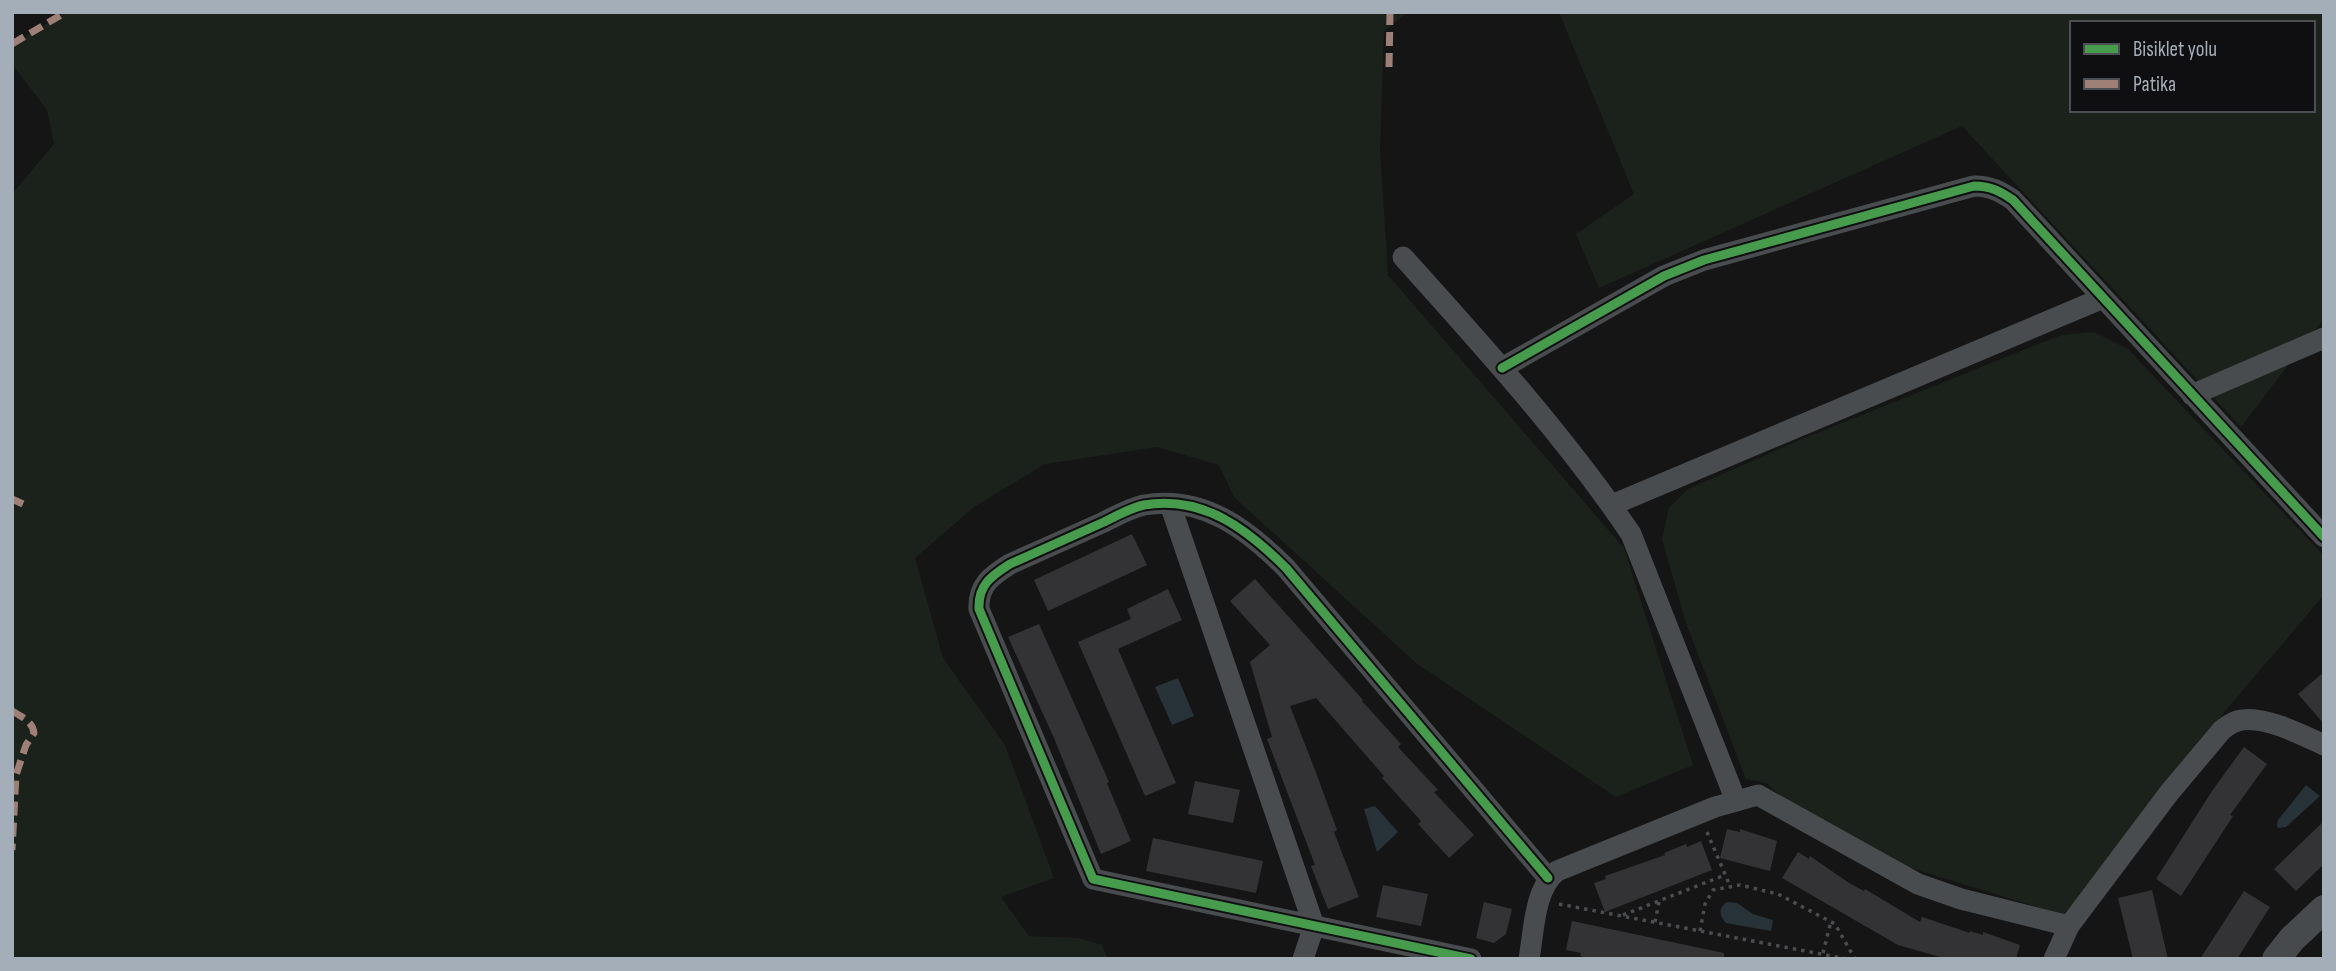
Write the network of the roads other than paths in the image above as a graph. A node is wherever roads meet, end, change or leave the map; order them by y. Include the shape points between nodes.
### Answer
1 (1403, 257) dead end
2 (2103, 298) junction
3 (2324, 338) edge
4 (1502, 368) junction
5 (2193, 395) junction
6 (1170, 504) junction
7 (1612, 505) junction
8 (2324, 537) edge
9 (2324, 745) edge
10 (1737, 801) junction
11 (1548, 878) junction
12 (2324, 909) edge
13 (1314, 926) junction
14 (2069, 926) junction
15 (1303, 959) edge
16 (1471, 959) edge
17 (1529, 959) edge
18 (2054, 959) edge
19 (2276, 959) edge

1 - 4 street
2 - 4 street via 2013,200 1993,188 1974,186 1704,260 1664,276
2 - 5 street
2 - 7 street
3 - 5 street
4 - 7 street
5 - 8 street
6 - 11 street via 1226,519 1256,538
6 - 13 street
6 - 13 street via 1140,506 1010,564 984,585 979,609 1093,879
7 - 10 street via 1631,534
9 - 14 street via 2255,720 2243,719 2222,730
10 - 11 street via 1579,861
10 - 14 street via 1758,795 1897,874 1936,891
11 - 17 street
12 - 19 street
13 - 15 street
13 - 16 street
14 - 18 street

